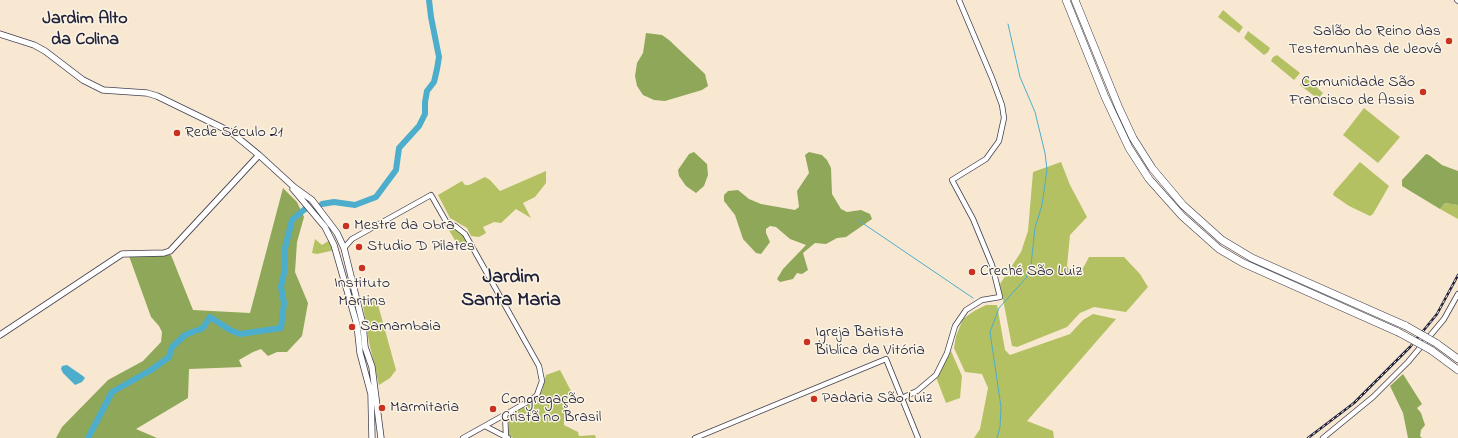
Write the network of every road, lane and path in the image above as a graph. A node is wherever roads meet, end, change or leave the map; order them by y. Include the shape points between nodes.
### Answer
1 (959, 0) edge
2 (1066, 0) edge
3 (1075, 0) edge
4 (0, 34) edge
5 (259, 155) junction
6 (286, 181) junction
7 (312, 200) junction
8 (306, 204) junction
9 (339, 239) junction
10 (352, 239) junction
11 (334, 244) junction
12 (344, 248) junction
13 (1458, 294) edge
14 (0, 335) edge
15 (1458, 359) edge
16 (1458, 370) edge
17 (902, 398) junction
18 (505, 414) junction
19 (496, 420) junction
20 (504, 423) junction
21 (485, 426) junction
22 (505, 429) junction
23 (496, 431) junction
24 (374, 437) edge
25 (507, 437) edge
26 (381, 438) edge
27 (463, 438) edge
28 (694, 438) edge
29 (918, 438) edge
30 (1323, 438) edge

1 - 17 street via 992,78 1004,118 999,141 986,159 952,180 973,219 992,265 1000,297 982,300 966,310 955,326 947,353 936,375 917,391
2 - 16 highway, bridge via 1104,97 1129,148 1149,178 1182,216 1219,249 1243,263 1398,332 1431,350
3 - 15 highway, bridge via 1131,134 1152,168 1183,205 1222,240 1252,258 1406,326
4 - 5 main road via 46,51 84,80 102,90 147,93 166,100 231,132
5 - 6 main road
5 - 14 main road via 170,251 122,254
6 - 7 main road
6 - 8 main road
7 - 8 main road via 307,200
7 - 9 main road
8 - 11 main road via 325,227
9 - 10 street
9 - 12 main road
10 - 12 street
10 - 18 street via 431,195 447,223 456,226 465,234 542,374 541,388 537,395
11 - 12 main road
11 - 24 main road via 357,325 360,353 371,394
12 - 26 main road via 363,325 365,347 372,367
13 - 30 street via 1444,319 1408,362 1372,397
17 - 28 street via 886,359
17 - 29 street
18 - 19 street
18 - 20 street
19 - 20 street
19 - 21 street
19 - 23 street via 492,426
20 - 22 street
21 - 23 street
21 - 27 street
22 - 23 street via 502,432
22 - 25 street
23 - 25 street

